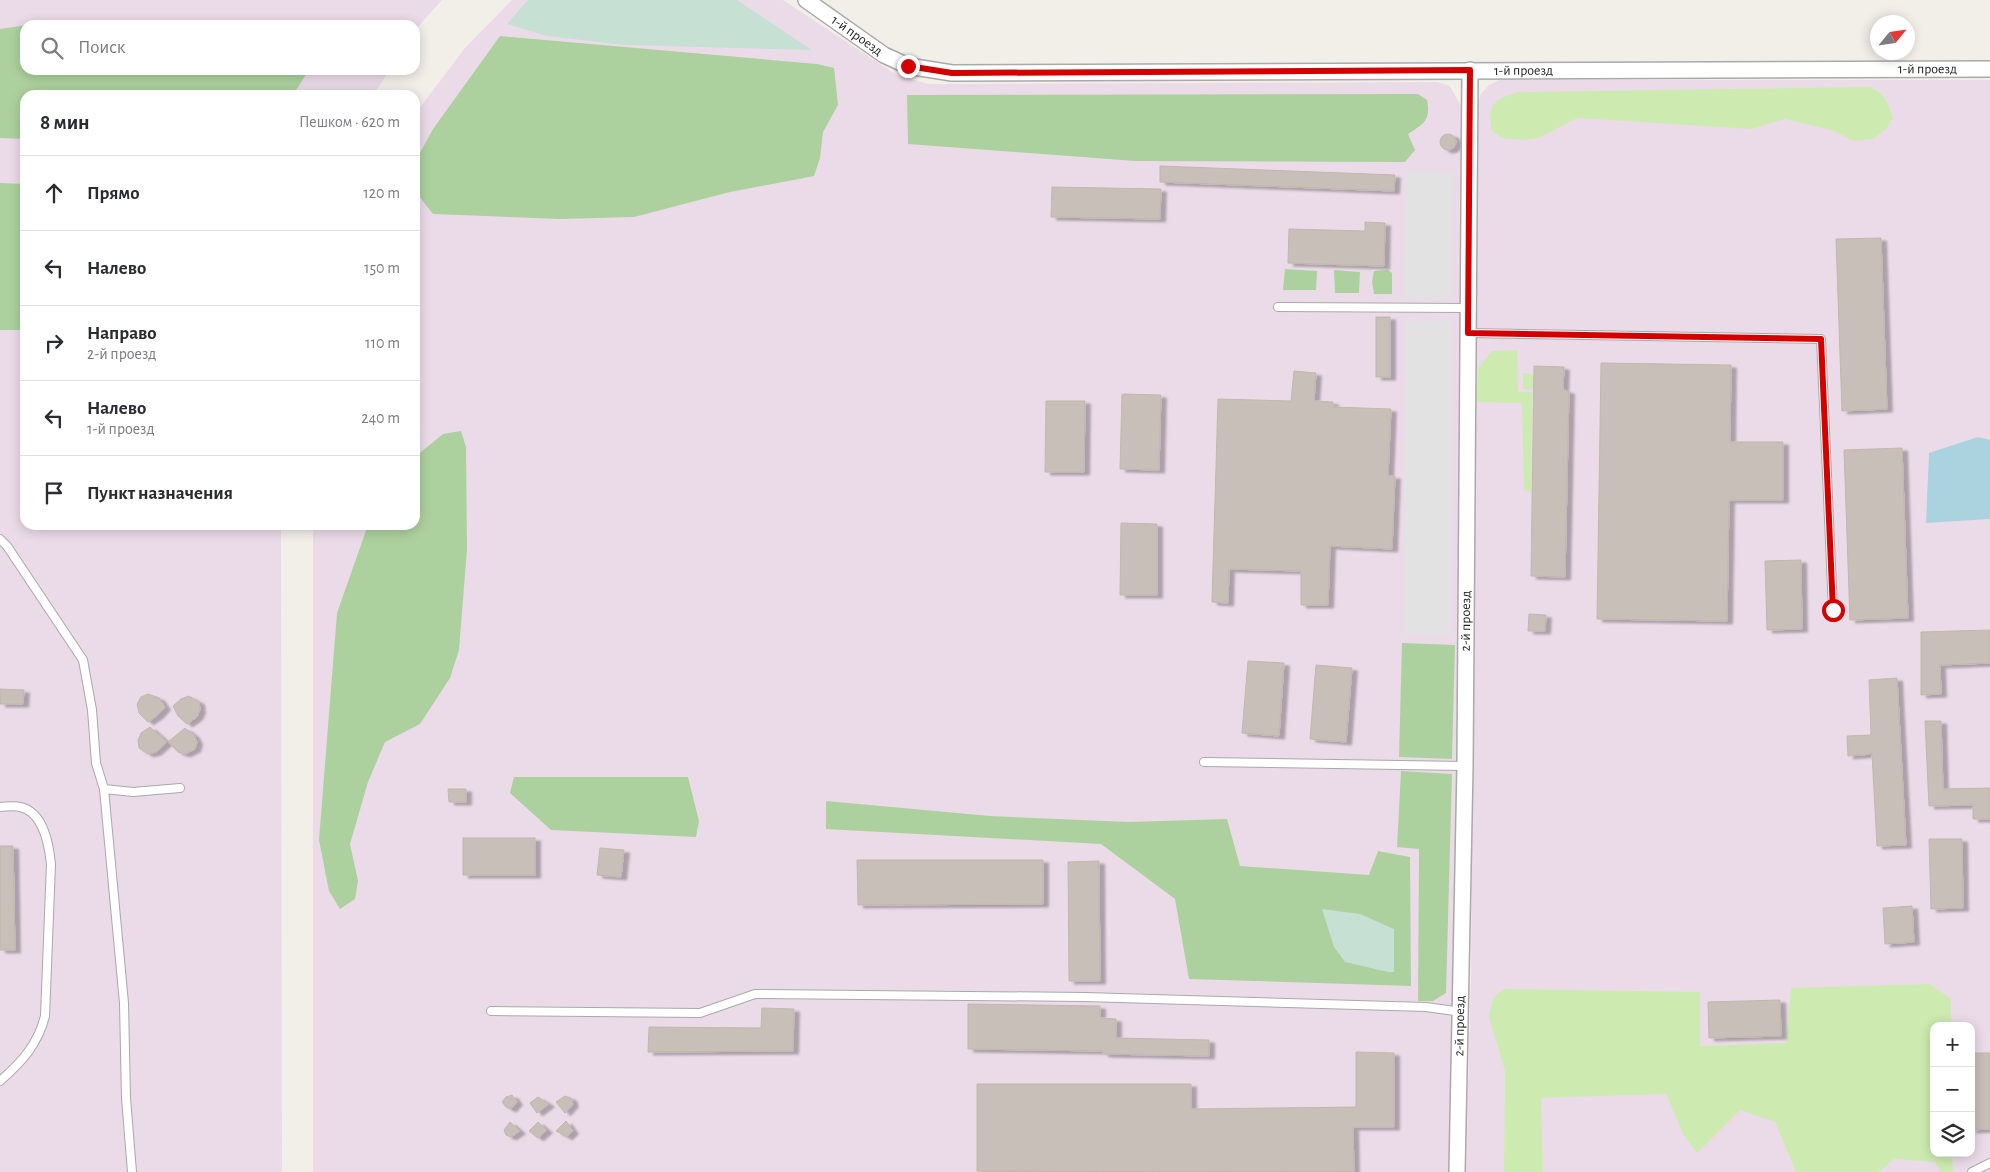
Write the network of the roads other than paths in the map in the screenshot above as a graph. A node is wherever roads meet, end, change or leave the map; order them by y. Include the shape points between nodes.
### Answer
1 (806, 0) edge
2 (1990, 69) edge
3 (1470, 70) junction
4 (1278, 308) dead end
5 (1468, 308) junction
6 (1468, 333) junction
7 (0, 539) edge
8 (1833, 610) dead end
9 (1204, 762) dead end
10 (1465, 766) junction
11 (180, 788) dead end
12 (104, 789) junction
13 (0, 807) edge
14 (491, 1011) dead end
15 (1462, 1012) junction
16 (0, 1081) edge
17 (1990, 1163) edge
18 (132, 1172) edge
19 (1457, 1172) edge
20 (1972, 1172) edge

1 - 3 street, 1-й проезд via 884,55 908,66 952,73
2 - 3 street, 1-й проезд
3 - 5 street, 2-й проезд
4 - 5 lane
5 - 6 street, 2-й проезд
6 - 8 lane via 1821,339
6 - 10 street, 2-й проезд
7 - 12 lane via 83,660 92,710 96,763
9 - 10 lane
10 - 15 street, 2-й проезд
11 - 12 lane via 133,792
12 - 18 lane via 124,1003
13 - 16 lane via 21,807 40,823 48,842 51,864 45,1016 30,1051
14 - 15 lane via 700,1013 755,994 1094,997 1426,1007
15 - 19 street, 2-й проезд
17 - 20 lane

